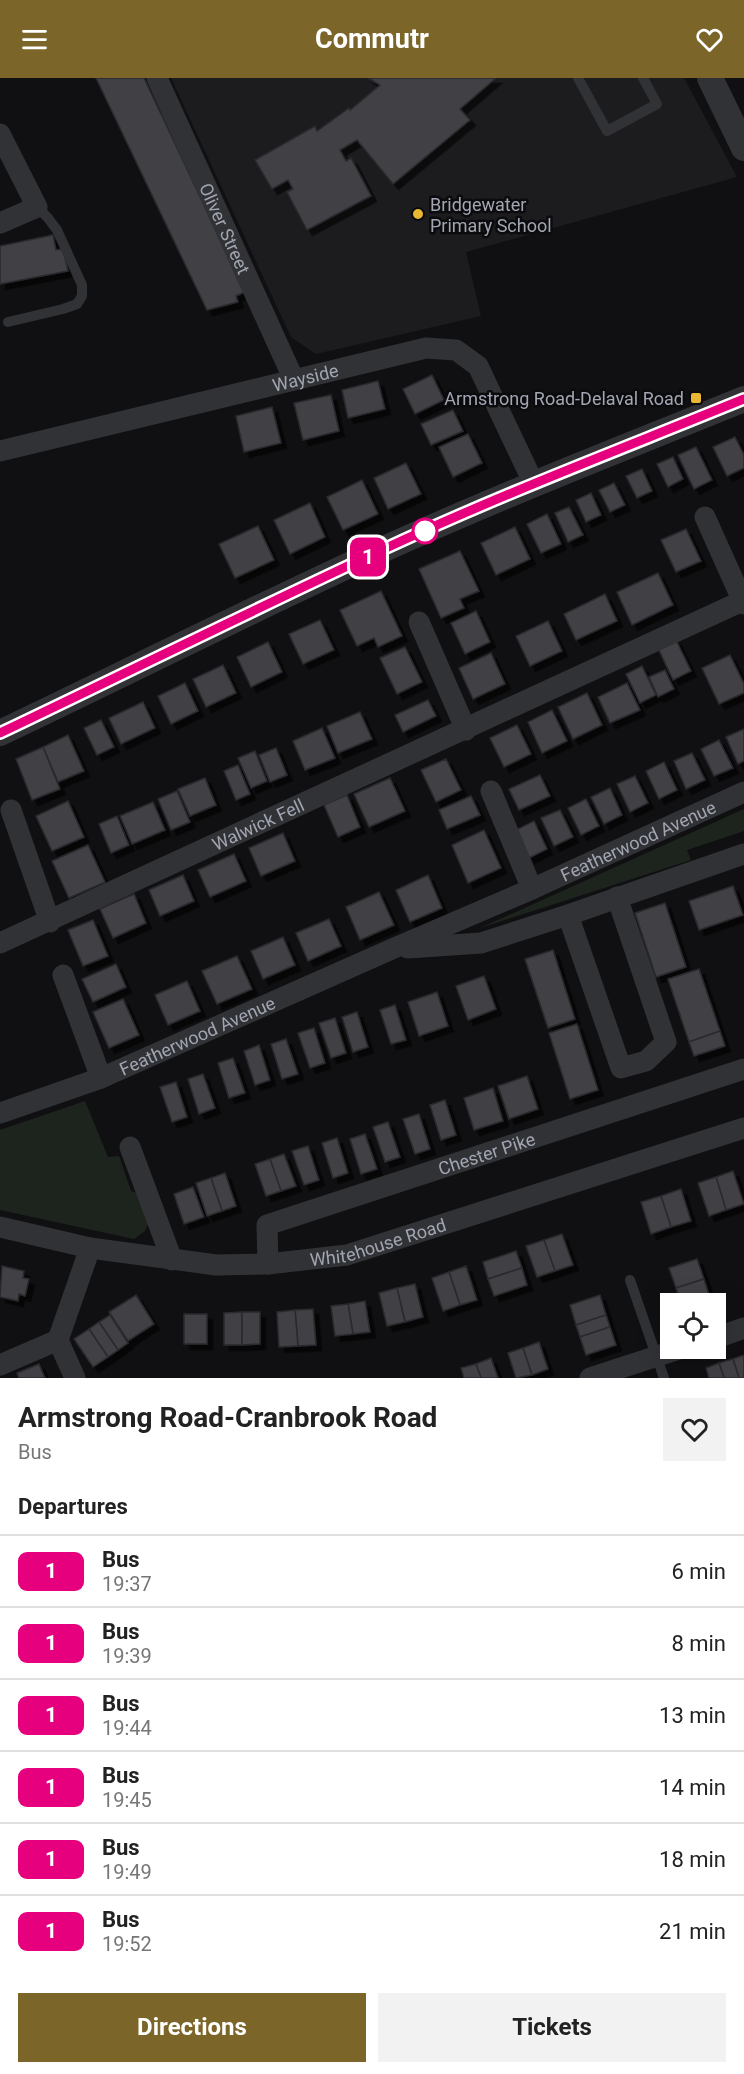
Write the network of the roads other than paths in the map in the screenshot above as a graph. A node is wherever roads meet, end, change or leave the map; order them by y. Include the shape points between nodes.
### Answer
1 (157, 78) edge
2 (578, 78) edge
3 (643, 78) edge
4 (710, 78) edge
5 (0, 134) edge
6 (744, 148) edge
7 (37, 207) junction
8 (0, 223) edge
9 (8, 322) dead end
10 (294, 380) junction
11 (744, 399) edge
12 (0, 451) edge
13 (534, 484) junction
14 (705, 517) dead end
15 (743, 602) edge
16 (419, 622) dead end
17 (466, 730) junction
18 (0, 734) edge
19 (491, 791) dead end
20 (744, 792) edge
21 (11, 810) dead end
22 (744, 854) edge
23 (532, 889) junction
24 (617, 897) junction
25 (568, 915) junction
26 (45, 924) junction
27 (0, 943) edge
28 (392, 949) junction
29 (63, 975) dead end
30 (744, 1069) edge
31 (101, 1078) junction
32 (0, 1113) edge
33 (744, 1128) edge
34 (130, 1147) dead end
35 (0, 1227) edge
36 (90, 1248) junction
37 (172, 1260) junction
38 (268, 1264) junction
39 (630, 1280) dead end
40 (744, 1328) edge
41 (726, 1334) edge
42 (58, 1340) junction
43 (660, 1356) edge
44 (657, 1357) junction
45 (0, 1365) edge
46 (75, 1378) edge
47 (590, 1378) edge
48 (664, 1378) edge

1 - 10 street, Oliver Street
2 - 3 lane via 607,131 657,104
4 - 6 street
5 - 7 street
7 - 8 street
7 - 9 lane via 57,230 82,285 82,296 77,304 63,309
10 - 12 street, Wayside
10 - 13 street, Wayside via 426,348 456,350 478,366
11 - 13 street
13 - 18 street via 386,548
14 - 15 street, Walwick Fell
15 - 17 street, Walwick Fell
16 - 17 street
17 - 26 street, Walwick Fell
19 - 23 street
20 - 23 street, Featherwood Avenue
21 - 26 street
22 - 24 street, Featherwood Avenue
23 - 28 street, Featherwood Avenue
24 - 25 street, Featherwood Avenue
24 - 25 street via 666,1042 646,1061 621,1068
25 - 28 street, Featherwood Avenue via 481,943
26 - 27 street, Walwick Fell
28 - 31 street, Featherwood Avenue
29 - 31 street, Featherwood Avenue
30 - 38 street, Chester Pike via 267,1225
31 - 32 street
33 - 38 street, Whitehouse Road via 347,1255
34 - 37 street
35 - 36 street, Whitehouse Road
36 - 37 street, Whitehouse Road
36 - 42 street
37 - 38 street, Whitehouse Road via 216,1265
39 - 44 lane
40 - 41 street
42 - 45 street
42 - 46 street
43 - 44 street
44 - 47 street
44 - 48 lane

